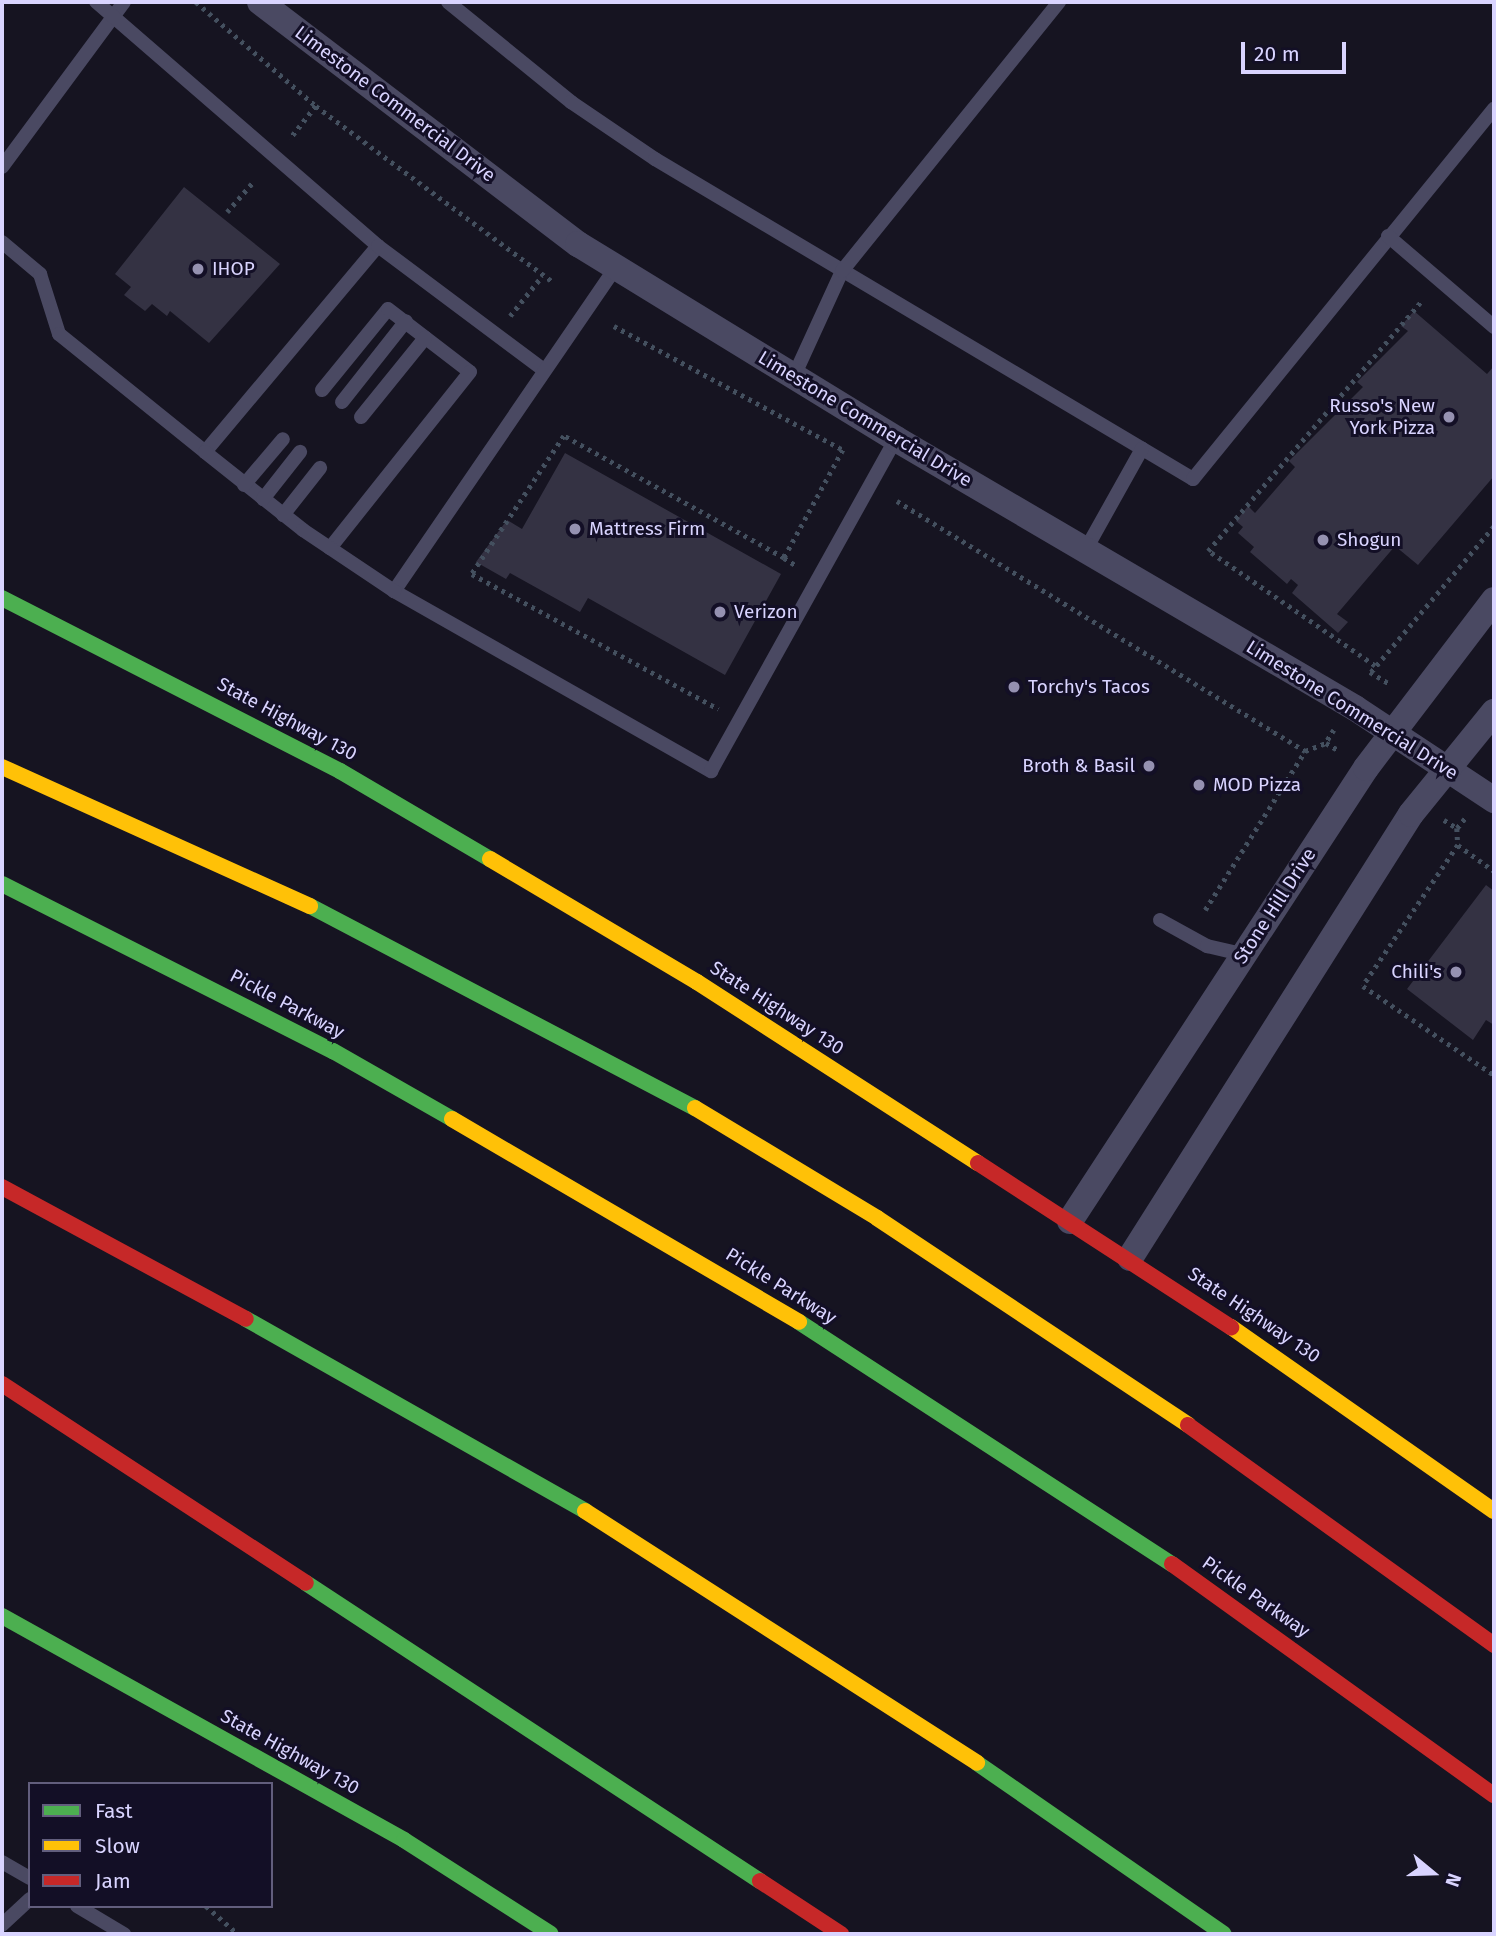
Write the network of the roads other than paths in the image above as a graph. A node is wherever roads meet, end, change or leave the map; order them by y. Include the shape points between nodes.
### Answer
1 (96, 2) edge
2 (124, 2) edge
3 (260, 2) edge
4 (448, 2) edge
5 (1059, 2) edge
6 (111, 16) junction
7 (1494, 109) edge
8 (2, 167) edge
9 (1388, 236) junction
10 (2, 242) edge
11 (378, 246) junction
12 (616, 267) junction
13 (842, 271) junction
14 (406, 321) junction
15 (1494, 327) edge
16 (425, 338) junction
17 (541, 368) junction
18 (794, 376) junction
19 (322, 390) dead end
20 (342, 402) dead end
21 (361, 417) dead end
22 (283, 439) dead end
23 (896, 439) junction
24 (1142, 449) junction
25 (205, 452) junction
26 (300, 452) dead end
27 (320, 468) dead end
28 (244, 485) junction
29 (263, 499) junction
30 (283, 515) junction
31 (330, 548) junction
32 (1086, 549) junction
33 (394, 591) junction
34 (2, 598) edge
35 (1494, 600) edge
36 (1494, 712) edge
37 (1392, 733) junction
38 (2, 767) edge
39 (1445, 768) junction
40 (1494, 800) edge
41 (2, 884) edge
42 (1160, 920) dead end
43 (1243, 954) junction
44 (2, 1187) edge
45 (1070, 1221) junction
46 (1130, 1258) junction
47 (2, 1384) edge
48 (1494, 1511) edge
49 (8, 1628) edge
50 (1494, 1645) edge
51 (1494, 1795) edge
52 (2, 1862) edge
53 (28, 1877) edge
54 (28, 1901) edge
55 (80, 1908) edge
56 (2, 1925) edge
57 (839, 1932) edge
58 (120, 1933) edge
59 (551, 1934) edge
60 (1224, 1934) edge

1 - 6 lane
2 - 6 lane
3 - 12 street, Limestone Commercial Drive
4 - 13 lane via 570,102
5 - 13 lane
6 - 8 lane
6 - 11 lane
7 - 9 lane
9 - 15 lane
9 - 24 lane via 1193,479
10 - 25 lane via 40,274 59,334
11 - 17 lane
11 - 25 lane
12 - 17 lane
12 - 18 street, Limestone Commercial Drive
13 - 18 lane
13 - 24 lane
14 - 16 lane
14 - 19 lane via 388,309
14 - 20 lane
16 - 21 lane
16 - 31 lane via 470,372
17 - 33 lane
18 - 23 street, Limestone Commercial Drive
22 - 28 lane
23 - 32 street, Limestone Commercial Drive
23 - 33 lane via 711,771
24 - 32 lane
25 - 28 lane
26 - 29 lane
27 - 30 lane
28 - 29 lane
29 - 30 lane
30 - 31 lane
31 - 33 lane
32 - 37 street, Limestone Commercial Drive
34 - 45 main road, State Highway 130 via 340,771 697,982
35 - 37 street, Stone Hill Drive
36 - 39 street
37 - 39 street, Limestone Commercial Drive
37 - 43 street, Stone Hill Drive
38 - 50 main road via 359,928 713,1118 877,1218 1211,1440
39 - 40 street, Limestone Commercial Drive
39 - 46 street
41 - 51 main road, Pickle Parkway via 333,1051 750,1291 1176,1567
42 - 43 lane via 1207,946
43 - 45 street, Stone Hill Drive
44 - 60 main road via 392,1397 633,1540 926,1727
45 - 46 main road, State Highway 130
46 - 48 main road, State Highway 130
47 - 57 main road
49 - 59 main road, State Highway 130 via 404,1840
52 - 53 lane
54 - 56 lane
55 - 58 lane

